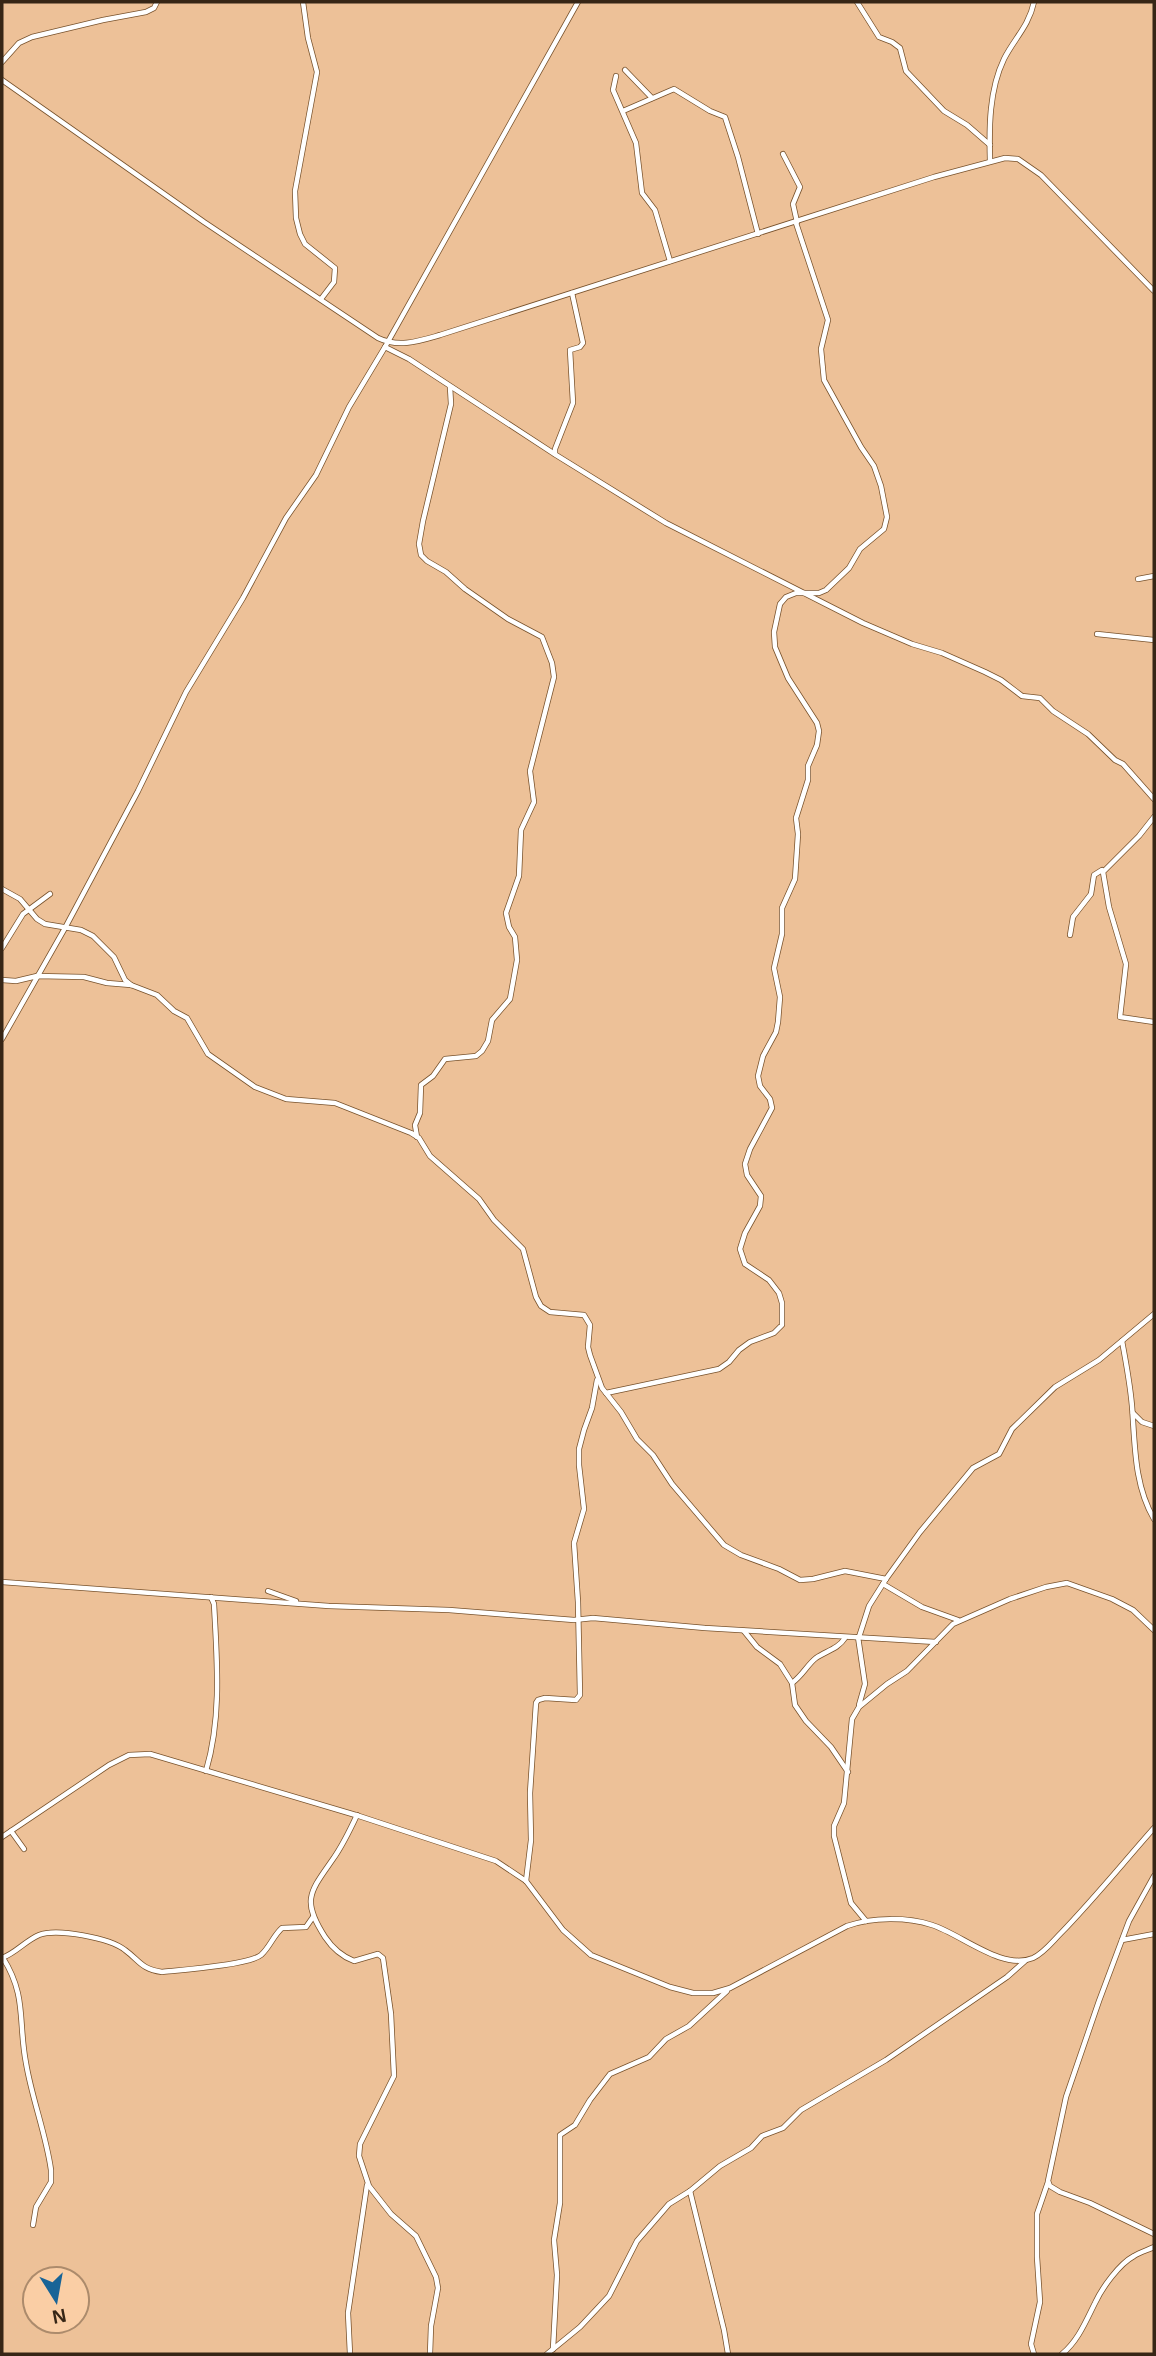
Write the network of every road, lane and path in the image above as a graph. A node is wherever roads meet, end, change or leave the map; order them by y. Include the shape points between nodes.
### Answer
1 (157, 2) edge
2 (303, 2) edge
3 (578, 2) edge
4 (857, 2) edge
5 (1034, 2) edge
6 (2, 62) edge
7 (625, 70) dead end
8 (616, 76) dead end
9 (2, 80) edge
10 (652, 98) junction
11 (623, 111) junction
12 (990, 145) junction
13 (783, 154) dead end
14 (990, 161) junction
15 (796, 223) junction
16 (758, 234) junction
17 (670, 261) junction
18 (1154, 291) edge
19 (572, 293) junction
20 (321, 299) junction
21 (386, 345) junction
22 (449, 386) junction
23 (556, 455) junction
24 (1154, 576) edge
25 (1138, 579) dead end
26 (802, 592) junction
27 (1097, 634) dead end
28 (1154, 640) edge
29 (1154, 799) edge
30 (1154, 817) edge
31 (1103, 870) junction
32 (2, 889) edge
33 (50, 894) dead end
34 (29, 909) junction
35 (65, 928) junction
36 (1070, 935) dead end
37 (2, 948) edge
38 (37, 976) junction
39 (2, 980) edge
40 (131, 985) junction
41 (1154, 1022) edge
42 (2, 1039) edge
43 (417, 1137) junction
44 (1154, 1314) edge
45 (1122, 1340) junction
46 (597, 1380) junction
47 (606, 1393) junction
48 (1132, 1413) junction
49 (1154, 1426) edge
50 (1152, 1511) edge
51 (1154, 1519) edge
52 (884, 1582) junction
53 (2, 1583) edge
54 (268, 1591) dead end
55 (211, 1597) junction
56 (296, 1602) junction
57 (579, 1619) junction
58 (959, 1620) junction
59 (744, 1630) junction
60 (1154, 1630) edge
61 (858, 1637) junction
62 (845, 1638) junction
63 (936, 1643) junction
64 (792, 1683) junction
65 (859, 1707) junction
66 (206, 1771) junction
67 (848, 1772) junction
68 (357, 1815) junction
69 (1154, 1829) edge
70 (10, 1831) junction
71 (2, 1837) edge
72 (24, 1849) dead end
73 (1154, 1876) edge
74 (526, 1881) junction
75 (313, 1917) junction
76 (867, 1921) junction
77 (1154, 1934) edge
78 (1122, 1940) junction
79 (2, 1958) edge
80 (1026, 1960) junction
81 (730, 1988) junction
82 (1048, 2181) junction
83 (368, 2183) junction
84 (690, 2191) junction
85 (33, 2224) dead end
86 (1154, 2234) edge
87 (1154, 2248) edge
88 (550, 2352) edge
89 (350, 2354) edge
90 (430, 2354) edge
91 (728, 2354) edge
92 (1034, 2354) edge
93 (1062, 2354) edge

1 - 6 street via 146,12 32,37 19,43
2 - 20 street via 317,72 294,201 302,240 335,268 334,282
3 - 21 street
4 - 12 street via 879,37 900,48 906,71 944,111
5 - 12 street via 996,82
7 - 10 street
8 - 11 street via 612,86
9 - 20 street
10 - 11 street
10 - 16 street via 677,90 725,117
11 - 17 street via 638,150 642,193 655,209
12 - 14 street
13 - 15 street via 800,187 793,204
14 - 15 street
14 - 18 street via 1018,159 1031,166
15 - 16 street
15 - 26 street via 828,320 821,349 824,380 874,466 887,517 884,529 860,549 849,568 826,590
16 - 17 street
17 - 19 street
19 - 21 street via 420,340
19 - 23 street via 583,343 570,349 573,403
20 - 21 street
21 - 22 street
21 - 35 street via 316,475 285,518 186,692
22 - 23 street
22 - 43 street via 452,399 423,521 421,555 508,619 542,637 554,677 530,771 534,802 521,830 519,876 506,913 517,960 510,999 492,1020 482,1051 476,1056 445,1059 421,1085
23 - 26 street via 666,523
24 - 25 street
26 - 29 street via 901,640 985,672 1021,696 1040,698 1122,764
26 - 47 street via 780,604 774,641 788,678 817,723 818,735 796,818 795,879 782,908 774,968 780,997 778,1022 758,1076 772,1108 745,1164 761,1196 760,1206 740,1249 746,1264 779,1293 782,1325 771,1335 750,1342 719,1369
27 - 28 street
30 - 31 street
31 - 36 street via 1094,875 1091,894 1073,917
31 - 41 street via 1126,964 1121,1017
32 - 34 street
33 - 34 street
34 - 35 street via 45,924
34 - 37 street
35 - 38 street
35 - 40 street via 93,936 114,957
38 - 39 street
38 - 40 street
38 - 42 street
40 - 43 street via 157,995 187,1018 208,1054 255,1087 286,1099 335,1103
43 - 46 street via 430,1156 479,1199 523,1249 541,1306 550,1312 587,1317 588,1347
44 - 45 street
45 - 48 street
45 - 52 street via 1055,1387 1016,1423 1001,1452 973,1468
46 - 47 street
46 - 57 street via 579,1449 584,1509 574,1544
47 - 52 street via 672,1484 728,1548 800,1580 845,1571
48 - 49 street
48 - 50 street via 1134,1455 1146,1504
50 - 51 street
52 - 58 street via 922,1607
52 - 61 street
53 - 55 street
54 - 56 street
55 - 56 street
55 - 66 street via 217,1697 213,1749
56 - 57 street
57 - 59 street
57 - 74 street via 579,1698 545,1698 536,1703
58 - 60 street via 1022,1594 1068,1583 1124,1604
58 - 63 street via 945,1629
59 - 62 street
59 - 64 street via 780,1664
61 - 62 street
61 - 63 street
61 - 65 street via 864,1684
62 - 64 street via 813,1660
63 - 65 street
64 - 67 street via 795,1706
65 - 67 street via 852,1718
66 - 68 street
66 - 70 street via 150,1754 129,1755
67 - 76 street via 834,1836 851,1903
68 - 74 street via 479,1854
68 - 75 street via 316,1883
69 - 80 street via 1049,1945
70 - 71 street
70 - 72 street
73 - 78 street
74 - 81 street via 563,1930 591,1955 693,1993
75 - 79 street via 306,1927 282,1928 254,1959 227,1964 154,1971 114,1944 56,1932 36,1936
75 - 83 street via 333,1948 346,1958 357,1961 380,1954 383,1958 395,2073 359,2150
76 - 80 street via 933,1925 998,1956
76 - 81 street via 847,1926
77 - 78 street
78 - 82 street via 1066,2098
79 - 85 street via 18,1989 25,2062 51,2170 51,2182 36,2207
80 - 84 street via 886,2060 801,2109 783,2128 762,2136
81 - 88 street via 649,2057 610,2074 575,2125 560,2135
82 - 86 street via 1060,2192
82 - 92 street via 1037,2214 1040,2302 1031,2344
83 - 89 street via 348,2313
83 - 90 street via 420,2242 436,2277
84 - 88 street via 658,2214 630,2252 609,2296
84 - 91 street
87 - 93 street via 1125,2263

